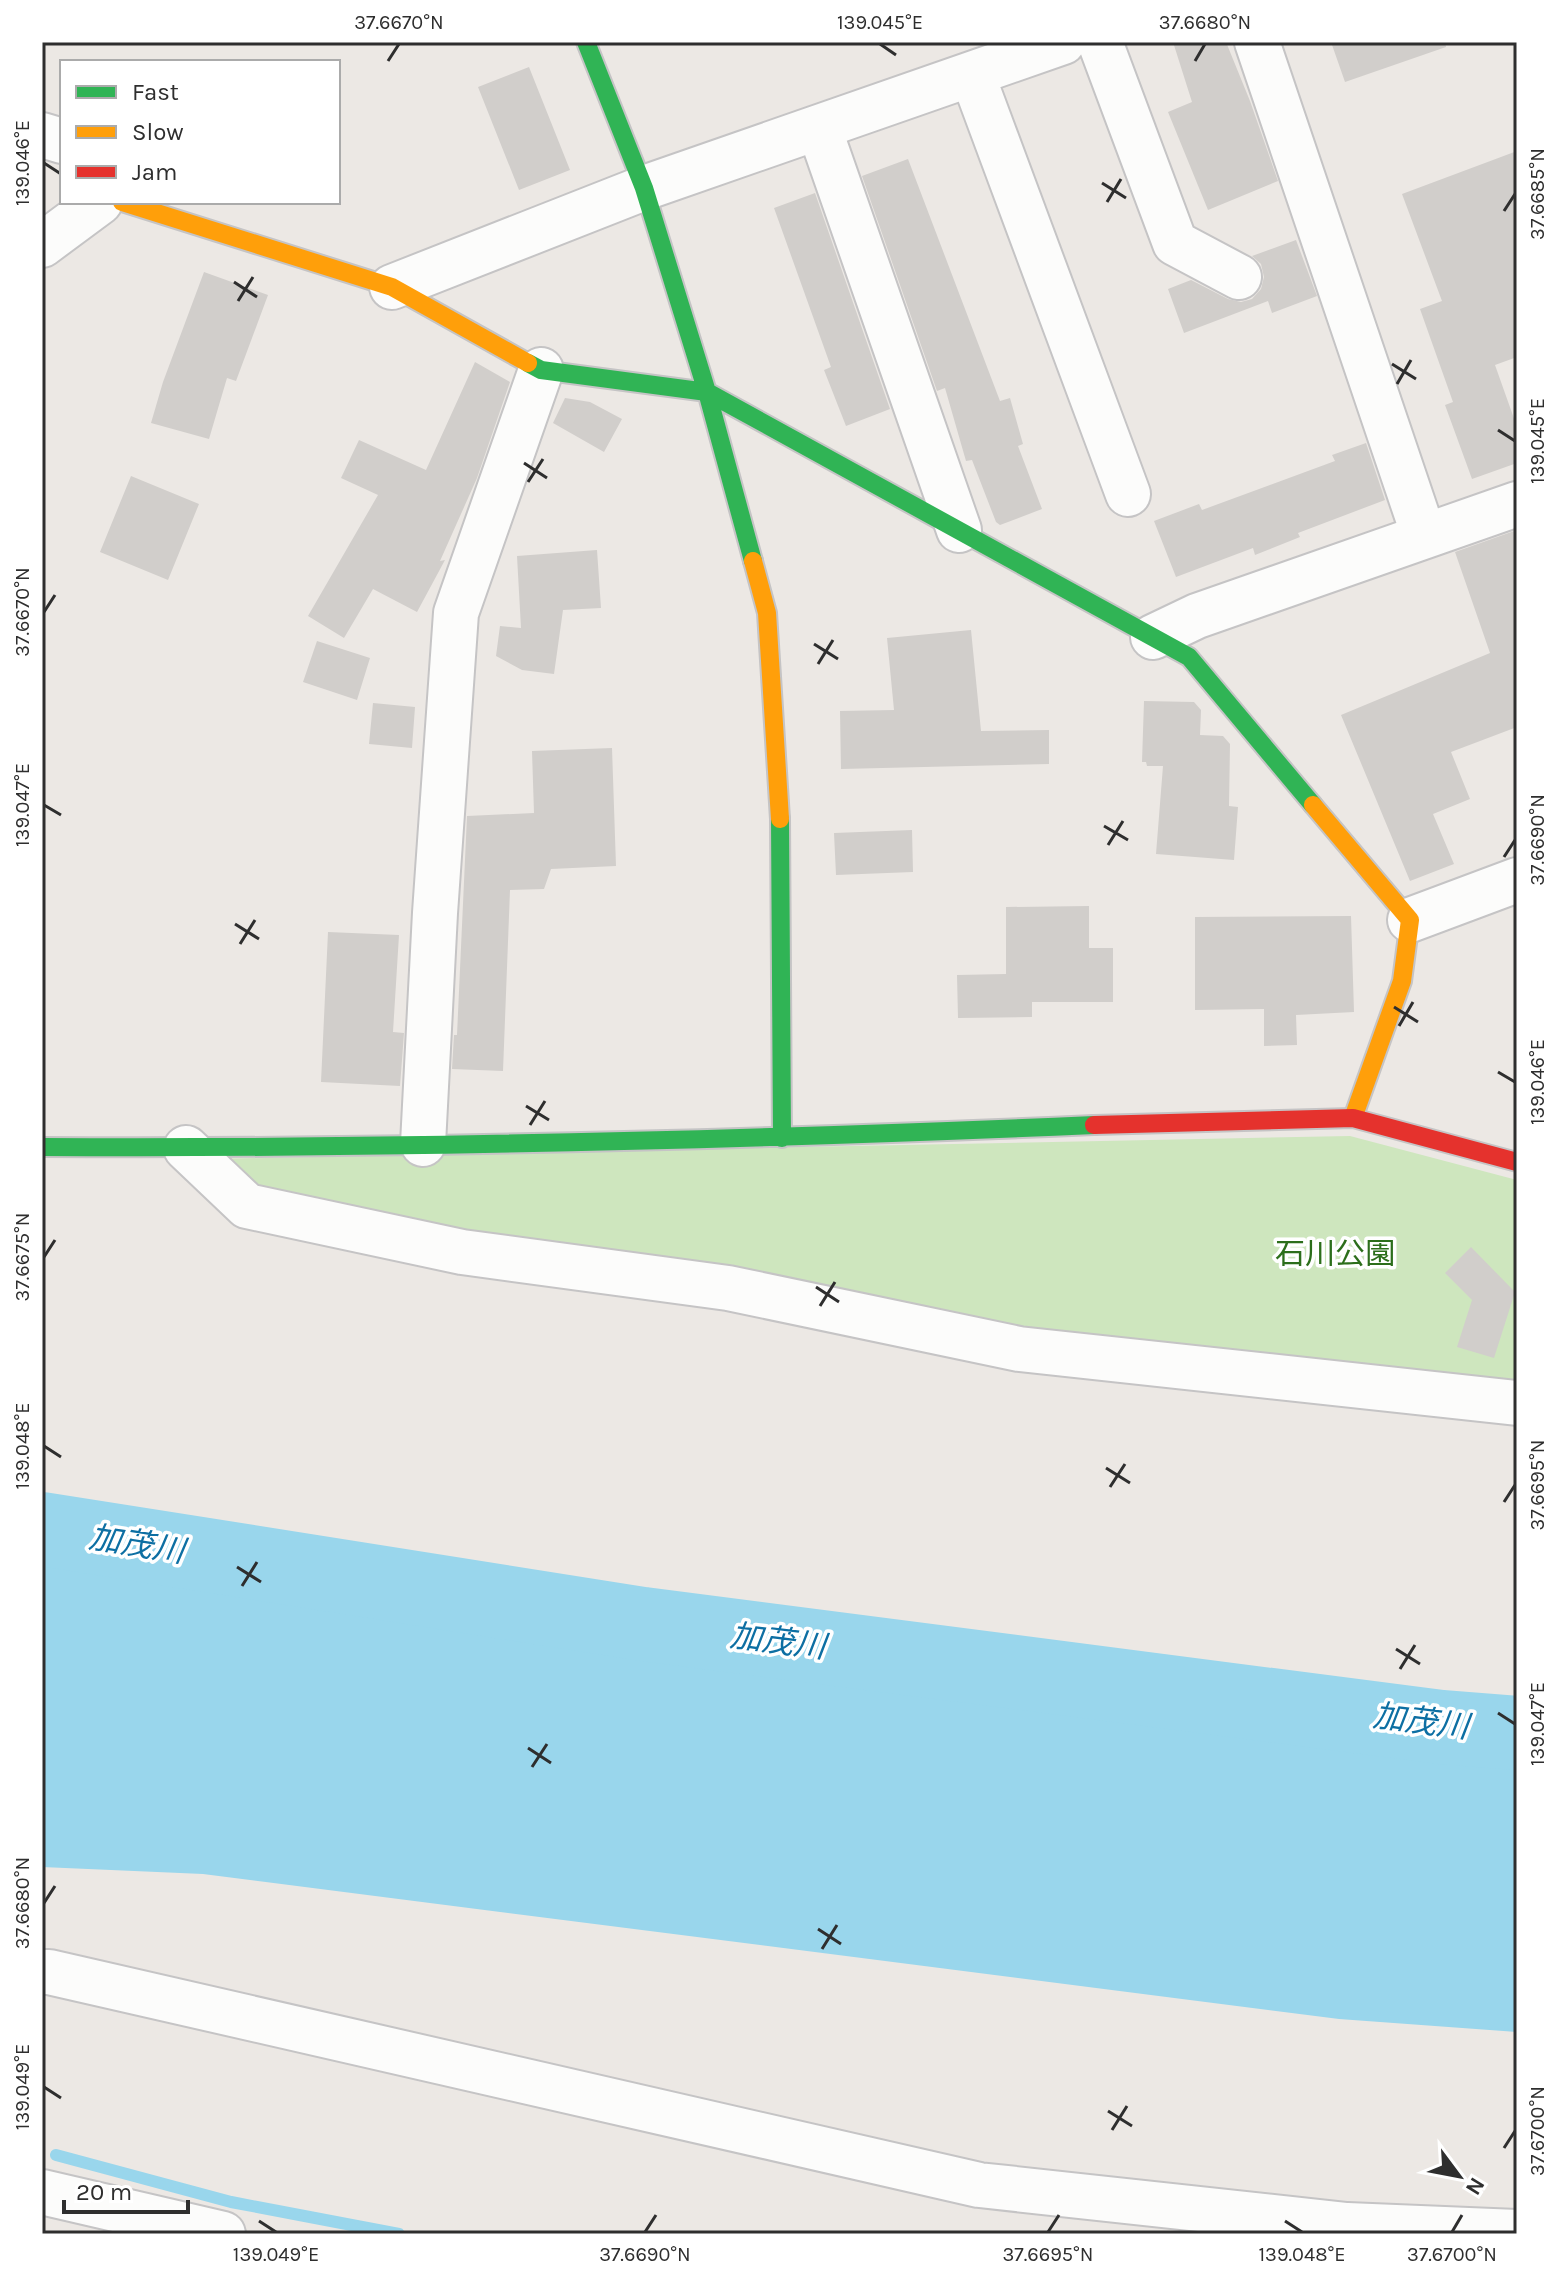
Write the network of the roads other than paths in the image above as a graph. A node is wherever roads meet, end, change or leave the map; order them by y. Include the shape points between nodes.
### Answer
1 (586, 42) edge
2 (1063, 42) edge
3 (1100, 42) edge
4 (1257, 42) edge
5 (972, 74) junction
6 (819, 128) junction
7 (644, 188) junction
8 (97, 204) edge
9 (128, 204) edge
10 (42, 245) edge
11 (1239, 277) dead end
12 (392, 287) junction
13 (541, 370) junction
14 (707, 392) junction
15 (1128, 494) dead end
16 (1517, 504) edge
17 (959, 530) junction
18 (1424, 536) junction
19 (1153, 637) junction
20 (1517, 880) edge
21 (1410, 920) junction
22 (1353, 1118) junction
23 (782, 1138) junction
24 (423, 1144) junction
25 (42, 1147) edge
26 (186, 1148) junction
27 (1517, 1162) edge
28 (1517, 1403) edge
29 (42, 1972) edge
30 (42, 2192) edge
31 (1352, 2229) edge
32 (1517, 2232) edge
33 (223, 2234) edge

1 - 7 street
2 - 5 street
3 - 11 street via 1175,243
4 - 18 street
5 - 6 street
5 - 15 street
6 - 7 street
6 - 17 street
7 - 12 street
7 - 14 street
8 - 10 street
9 - 12 street
12 - 13 street
13 - 14 street
13 - 24 street via 456,613
14 - 17 street
14 - 23 street via 767,613 780,807
16 - 18 street
17 - 19 street
18 - 19 street via 1197,616
19 - 21 street via 1189,657
20 - 21 street
21 - 22 street via 1402,981
22 - 23 street
22 - 27 street
23 - 24 street
24 - 26 street
25 - 26 street
26 - 28 street via 247,1206 462,1252 728,1288 1019,1349
29 - 31 street via 979,2185
30 - 33 street
31 - 32 street

